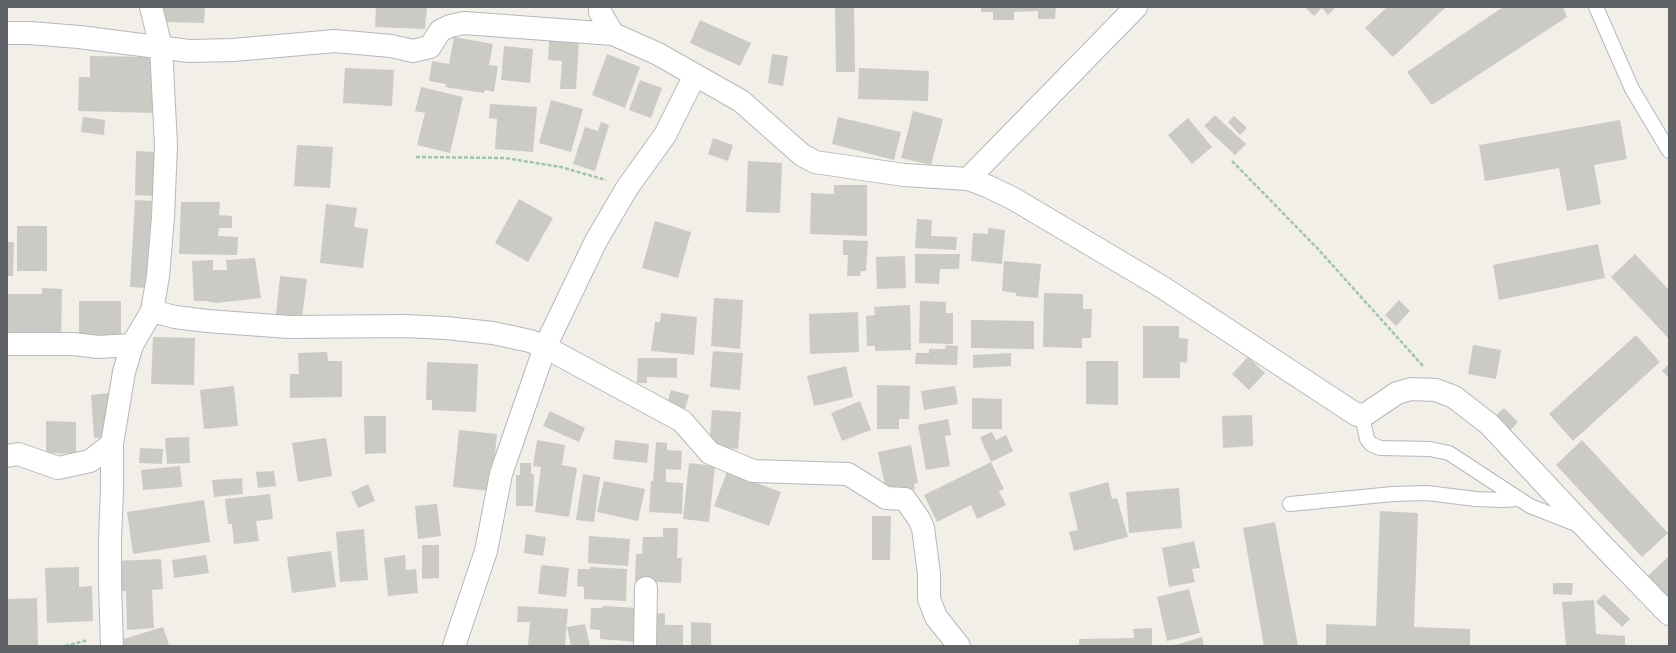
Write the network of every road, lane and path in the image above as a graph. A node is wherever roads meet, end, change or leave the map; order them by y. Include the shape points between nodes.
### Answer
1 (152, 7) edge
2 (600, 7) edge
3 (1136, 7) edge
4 (1596, 7) edge
5 (7, 33) edge
6 (613, 34) junction
7 (161, 47) junction
8 (695, 75) junction
9 (1669, 151) edge
10 (416, 157) dead end
11 (1232, 161) dead end
12 (968, 180) junction
13 (627, 188) junction
14 (152, 311) junction
15 (7, 344) edge
16 (132, 345) junction
17 (545, 347) junction
18 (1424, 367) dead end
19 (1362, 416) junction
20 (112, 444) junction
21 (7, 456) edge
22 (1519, 499) junction
23 (1290, 504) dead end
24 (1587, 529) junction
25 (646, 588) dead end
26 (1669, 614) edge
27 (112, 646) edge
28 (454, 646) edge
29 (645, 646) edge
30 (959, 646) edge

1 - 7 street
2 - 6 street via 600,12
3 - 12 street
4 - 9 lane via 1632,89
5 - 7 street via 79,37
6 - 7 street via 464,23 440,31 430,47 413,51 391,46 334,41 233,50 189,51
6 - 8 street via 658,54
7 - 14 street via 166,145 159,261
8 - 12 street via 741,100 802,155 815,162 904,175
8 - 13 street via 665,135
10 - 13 path via 505,158 561,167
11 - 18 path via 1318,249
12 - 19 street via 1014,198 1162,287
13 - 17 street via 596,241
14 - 16 street
14 - 17 street via 206,321 289,327 446,328 493,333
15 - 16 street via 73,344 98,347
16 - 20 street via 124,372
17 - 28 street via 501,474 486,551
17 - 30 street via 682,421 710,453 753,471 848,474 886,498 905,499 923,528 929,574 929,600 936,617
19 - 22 lane via 1367,439 1371,444 1380,448 1430,448 1449,453
19 - 24 street via 1397,393 1411,389 1436,390 1454,397 1489,424
20 - 21 street via 90,461 58,468 18,454
20 - 27 street
22 - 23 lane via 1476,499 1427,493
22 - 24 lane
24 - 26 street
25 - 29 street

